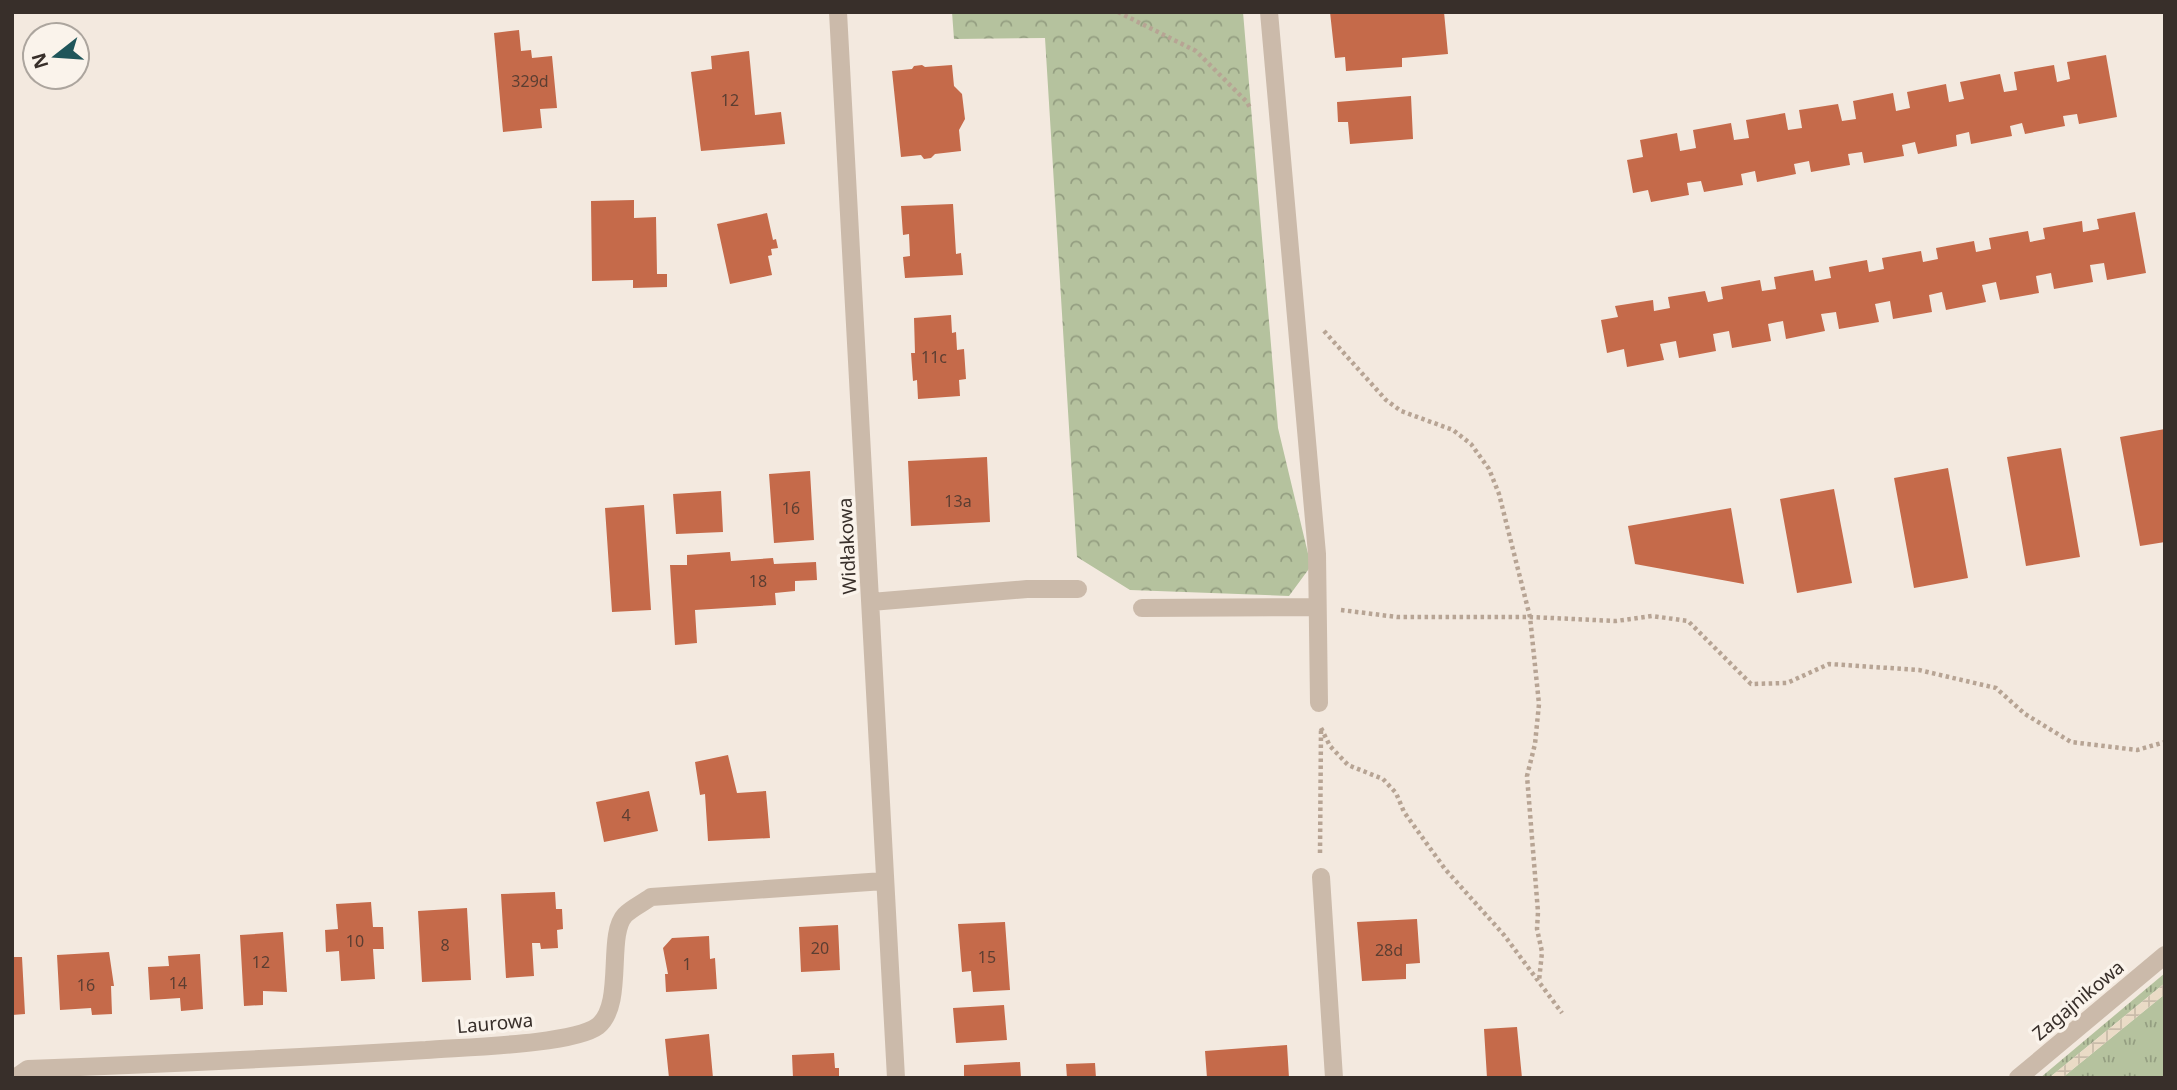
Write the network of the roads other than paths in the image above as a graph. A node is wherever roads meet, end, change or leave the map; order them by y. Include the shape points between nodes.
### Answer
1 (838, 12) edge
2 (1269, 12) edge
3 (1078, 589) dead end
4 (871, 602) junction
5 (1316, 607) junction
6 (1142, 608) dead end
7 (1319, 704) road end
8 (1321, 877) road end
9 (884, 881) junction
10 (2165, 955) edge
11 (15, 1078) edge
12 (896, 1078) edge
13 (1334, 1078) edge
14 (2018, 1078) edge

1 - 4 street, Widłakowa
2 - 5 street via 1317,554
3 - 4 street
4 - 9 street, Widłakowa
5 - 6 street
5 - 7 street
8 - 13 street
9 - 11 street, Laurowa via 651,897 624,916 610,1005 598,1026 570,1038 251,1060 29,1069
9 - 12 street, Widłakowa
10 - 14 street, Zagajnikowa

